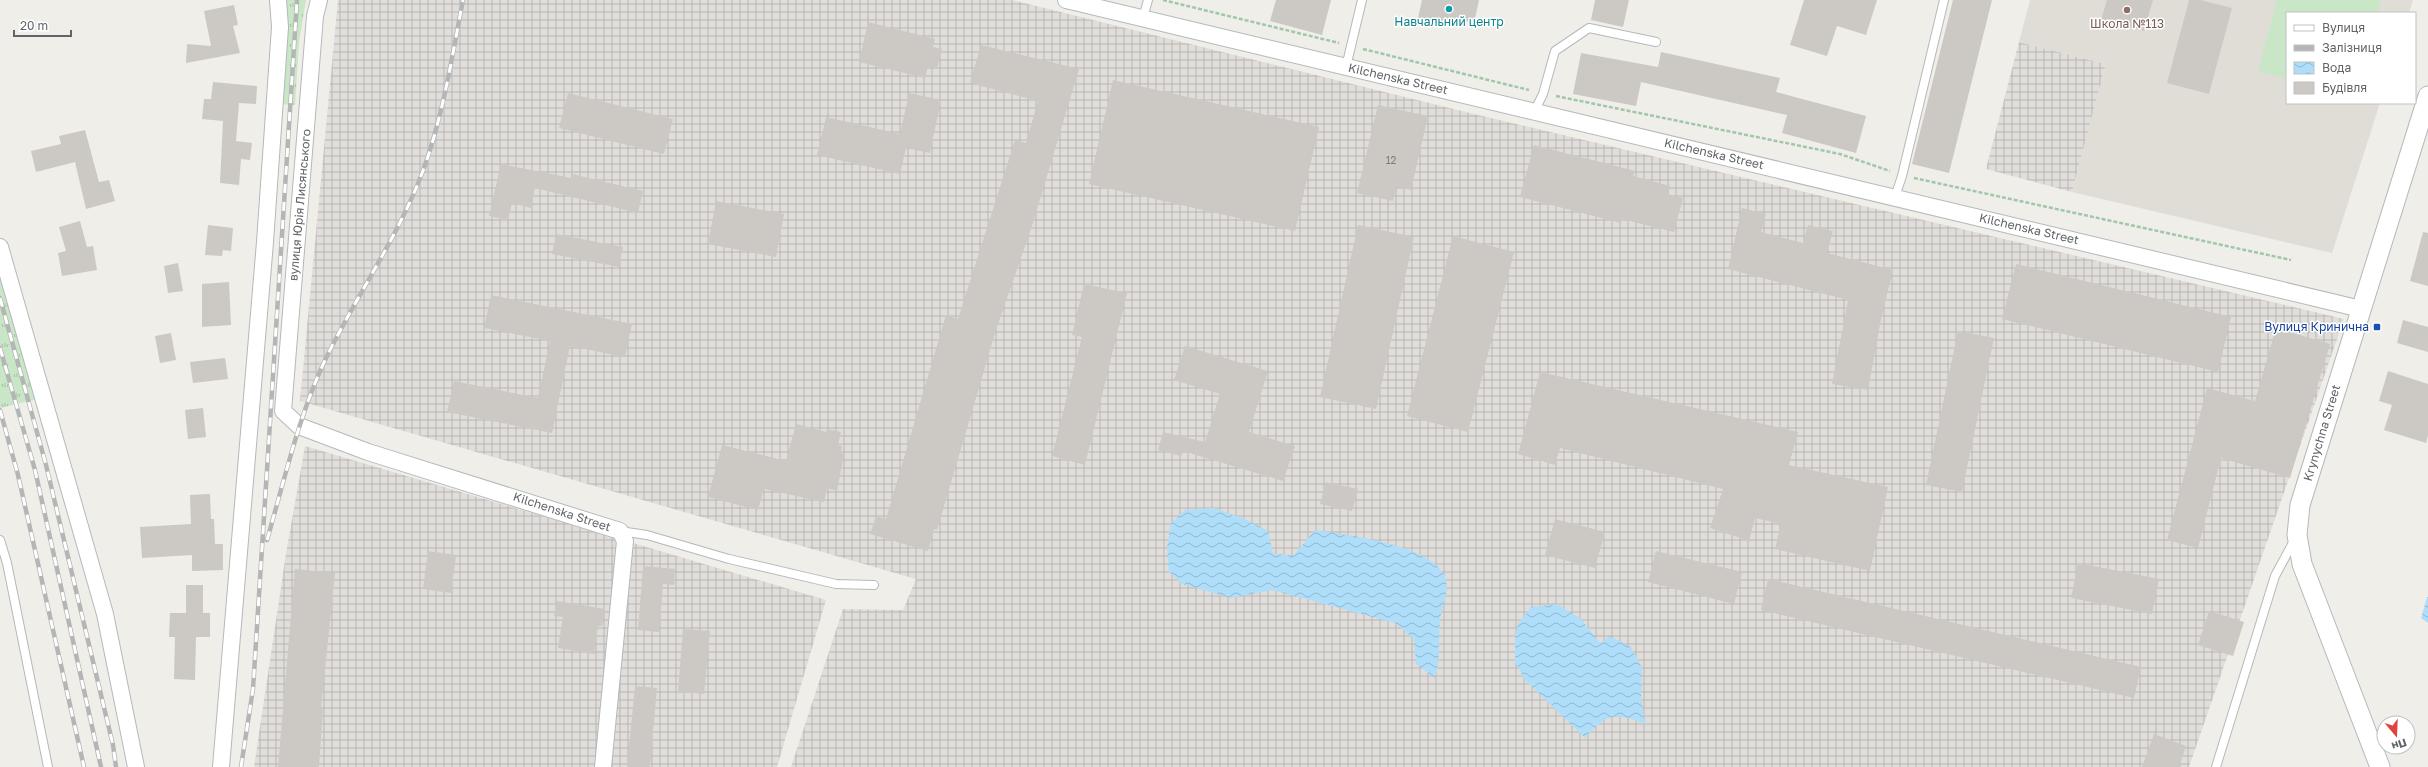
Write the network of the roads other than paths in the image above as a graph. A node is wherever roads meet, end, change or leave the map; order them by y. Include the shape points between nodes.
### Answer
1 (278, 0) edge
2 (320, 0) edge
3 (1066, 0) edge
4 (1148, 0) edge
5 (1362, 0) edge
6 (1944, 0) edge
7 (1143, 18) junction
8 (1656, 42) dead end
9 (1346, 67) junction
10 (2428, 96) edge
11 (1534, 112) junction
12 (1895, 197) junction
13 (0, 247) edge
14 (2361, 308) junction
15 (283, 411) joint
16 (620, 531) junction
17 (2297, 535) junction
18 (0, 540) edge
19 (874, 585) dead end
20 (48, 767) edge
21 (136, 767) edge
22 (221, 767) edge
23 (603, 767) edge
24 (2216, 767) edge
25 (2380, 767) edge

1 - 22 street via 280,27 267,218
2 - 15 street, вулиця Юрія Лисянського via 315,16
3 - 7 street, Kilchenska Street
4 - 7 lane
5 - 9 lane
6 - 12 lane
7 - 9 street, Kilchenska Street
8 - 11 lane via 1589,28 1555,51 1543,94
9 - 11 street, Kilchenska Street
10 - 14 street, Krynychna Street
11 - 12 street, Kilchenska Street
12 - 14 street, Kilchenska Street
13 - 21 street via 105,614
14 - 17 street, Krynychna Street via 2300,504
15 - 16 street, Kilchenska Street via 299,426 368,452
16 - 19 lane via 647,535 729,559 836,584
16 - 23 street, Kilchenska Street via 625,541
17 - 24 lane via 2275,576
17 - 25 street, Krynychna Street via 2302,564
18 - 20 lane via 9,570

